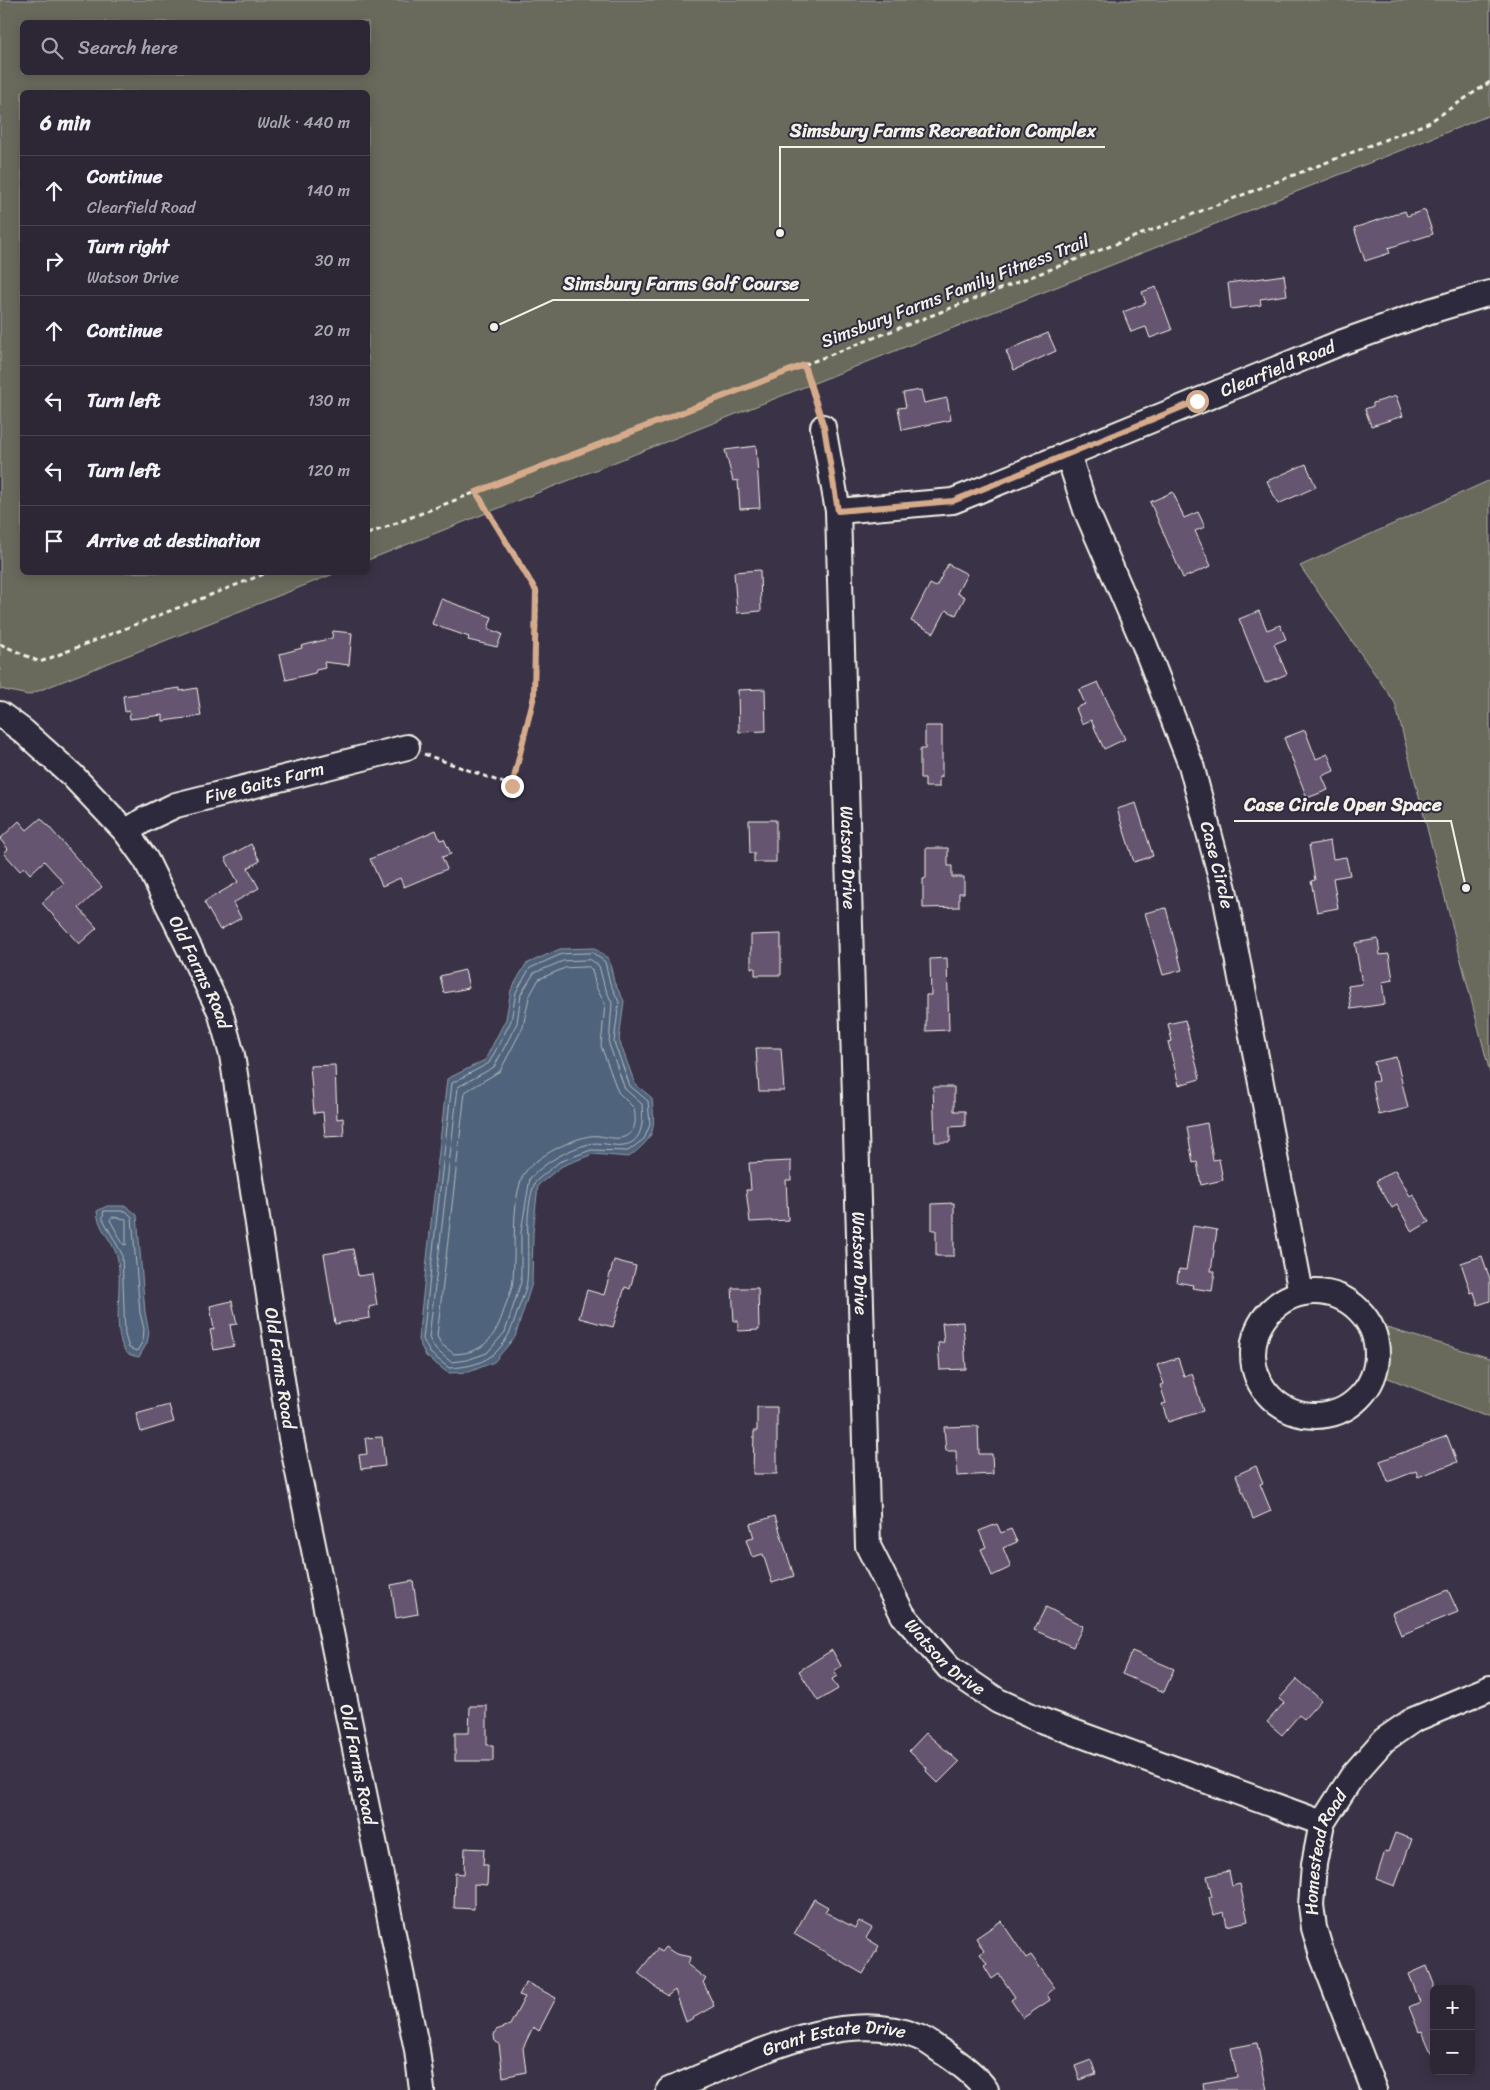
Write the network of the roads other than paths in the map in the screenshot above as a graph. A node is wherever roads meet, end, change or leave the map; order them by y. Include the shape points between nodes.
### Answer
1 (1490, 294) edge
2 (824, 427) road end
3 (1068, 454) junction
4 (838, 511) junction
5 (0, 714) edge
6 (407, 747) road end
7 (126, 832) junction
8 (1301, 1293) junction
9 (1490, 1688) edge
10 (1322, 1823) junction
11 (422, 2090) edge
12 (669, 2090) edge
13 (986, 2090) edge
14 (1374, 2090) edge

1 - 3 street, Clearfield Road via 1340,343
2 - 4 street, Watson Drive
3 - 4 street, Clearfield Road via 953,501
3 - 8 street, Case Circle via 1086,510 1145,646 1191,765 1224,889
4 - 10 street, Watson Drive via 868,1546 903,1615 949,1668 998,1701 1038,1719
5 - 7 street, Old Farms Road via 72,775
6 - 7 street, Five Gaits Farm via 176,805
7 - 11 street, Old Farms Road via 146,860 220,1011 232,1054 291,1438 417,2050
8 - 8 street via 1282,1301 1266,1315 1256,1334 1253,1354 1256,1375 1267,1393 1283,1407 1302,1415 1323,1415 1344,1409 1360,1396 1372,1378 1377,1358 1376,1339 1356,1306 1339,1296
9 - 10 street, Homestead Road via 1413,1720 1384,1740 1353,1774
10 - 14 street, Homestead Road via 1314,1864 1311,1905 1314,1928
12 - 13 street, Grant Estate Drive via 814,2034 856,2026 885,2027 919,2037 956,2061

